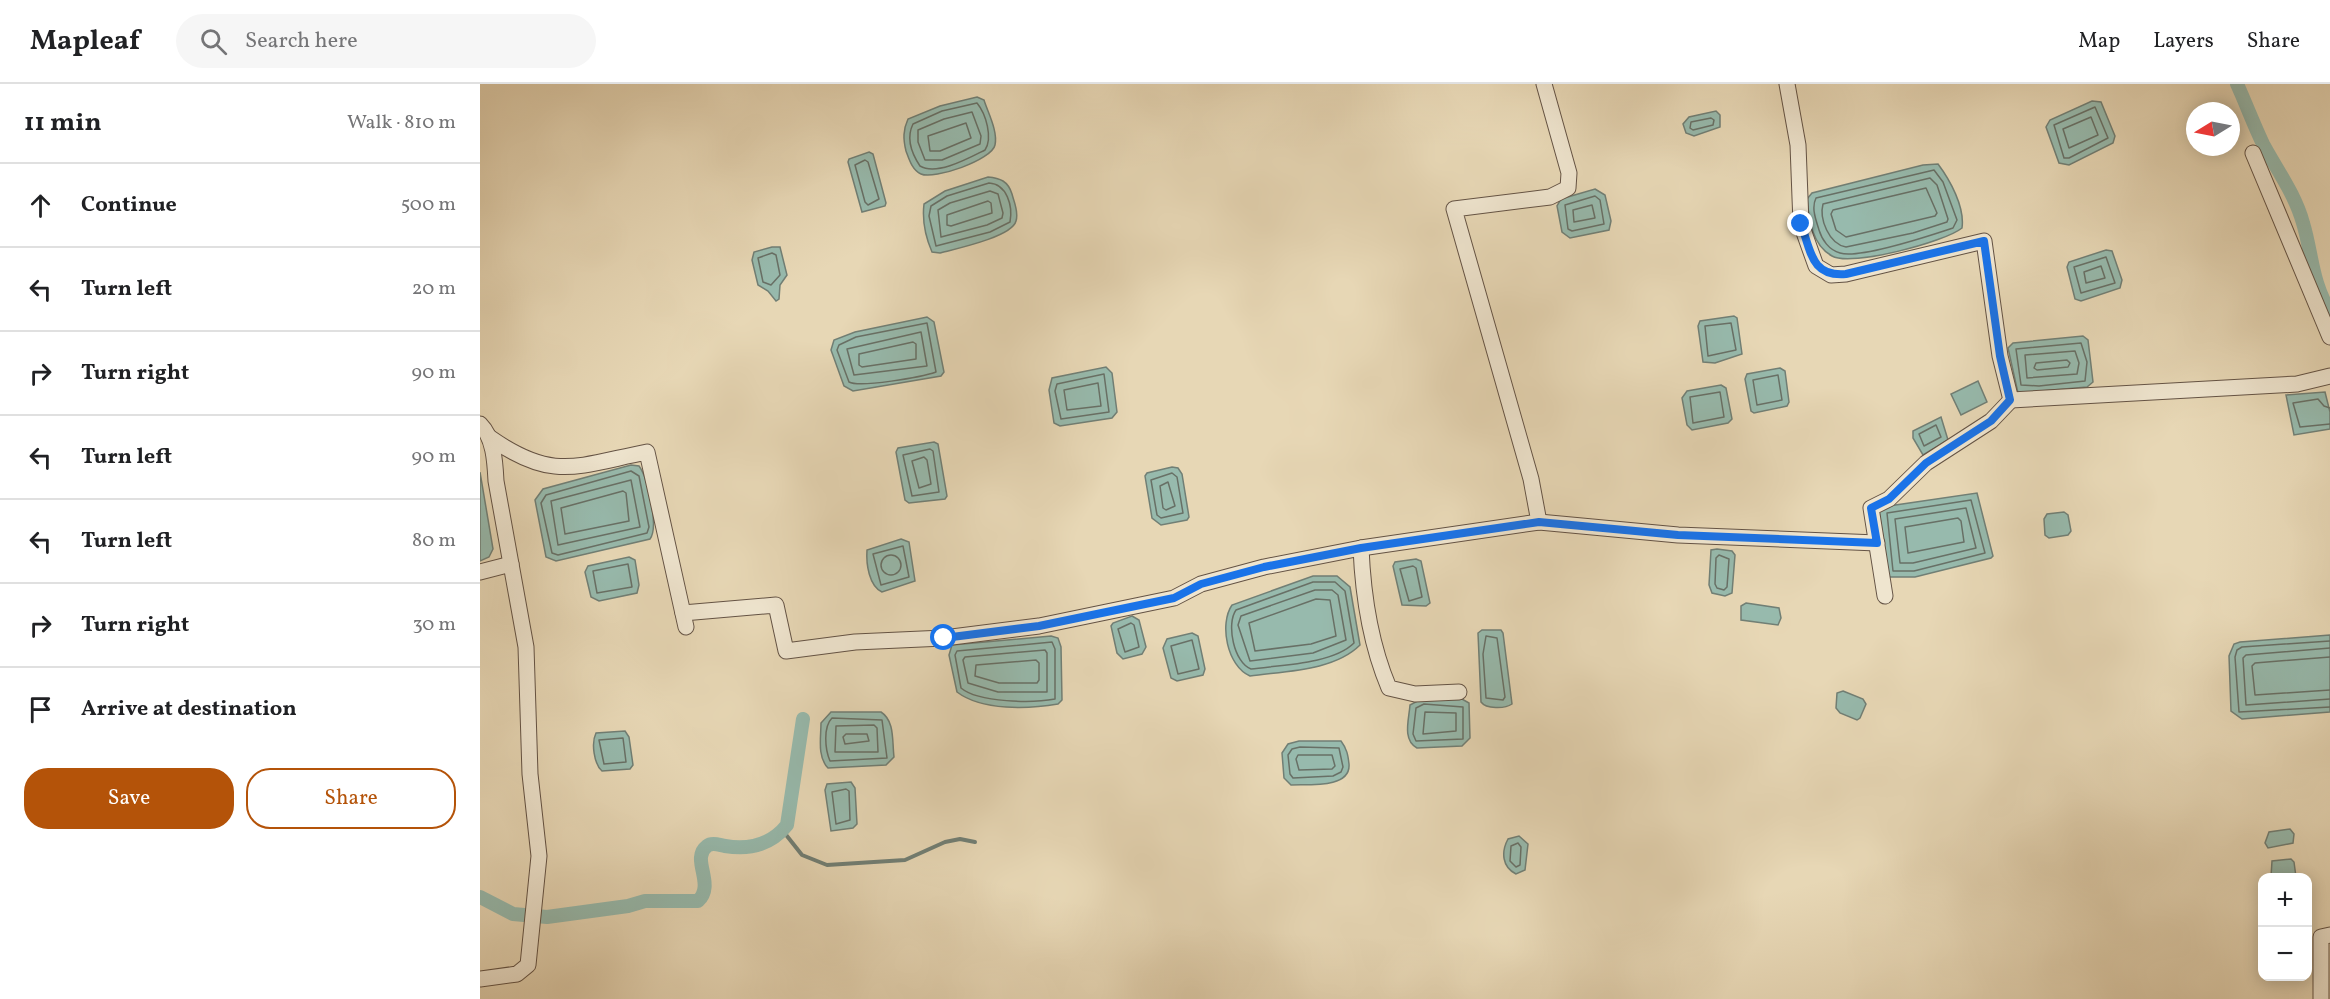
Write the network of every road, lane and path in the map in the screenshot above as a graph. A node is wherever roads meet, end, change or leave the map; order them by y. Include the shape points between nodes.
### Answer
1 (1544, 84) edge
2 (1787, 84) edge
3 (2253, 153) dead end
4 (2330, 337) edge
5 (2330, 376) edge
6 (2010, 400) junction
7 (484, 430) edge
8 (1539, 522) junction
9 (1877, 543) junction
10 (1361, 548) junction
11 (511, 564) junction
12 (480, 572) edge
13 (1885, 596) dead end
14 (1459, 693) dead end
15 (2330, 935) edge
16 (480, 979) edge
17 (2321, 999) edge

1 - 8 street via 1569,173 1568,188 1550,197 1454,209 1532,479
2 - 6 street via 1798,145 1801,224 1816,266 1831,275 1846,274 1984,241
3 - 4 street
5 - 6 street via 2297,384
6 - 9 street via 1991,421 1926,463 1889,499 1871,508
7 - 10 street via 514,454 564,469 647,452 685,620 776,604 786,651 1039,626 1174,598 1201,584
7 - 11 street
8 - 9 street via 1678,535
8 - 10 street
9 - 13 street
10 - 14 street via 1371,640 1389,688 1415,694
11 - 12 street
11 - 16 street via 526,647 530,774 539,856 528,965 517,974
15 - 17 street via 2321,937

